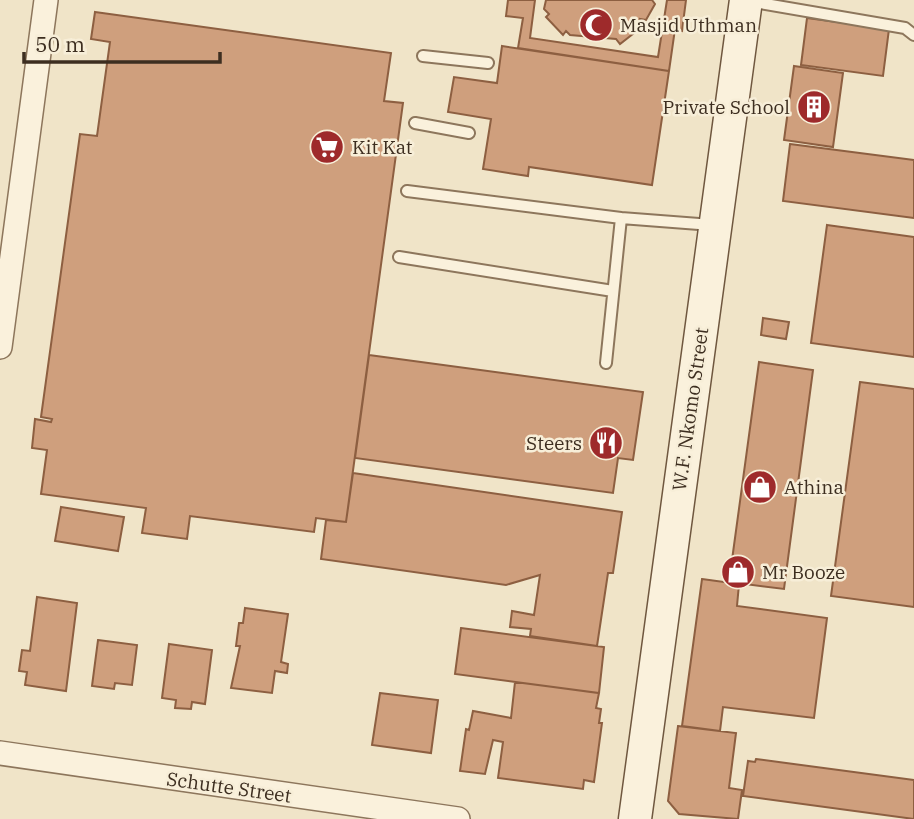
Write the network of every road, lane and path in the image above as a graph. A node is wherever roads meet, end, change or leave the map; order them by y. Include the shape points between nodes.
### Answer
1 (46, 0) edge
2 (746, 1) edge
3 (914, 36) edge
4 (423, 55) dead end
5 (488, 63) dead end
6 (415, 123) dead end
7 (469, 133) dead end
8 (407, 191) dead end
9 (621, 218) junction
10 (715, 226) junction
11 (399, 257) dead end
12 (613, 291) junction
13 (0, 346) edge
14 (606, 363) dead end
15 (0, 753) edge
16 (458, 819) edge
17 (635, 819) edge

1 - 13 street
2 - 3 lane via 905,28
2 - 10 main road, W.F. Nkomo Street
4 - 5 lane
6 - 7 lane
8 - 9 lane
9 - 10 lane
9 - 12 lane
10 - 17 main road, W.F. Nkomo Street
11 - 12 lane
12 - 14 lane
15 - 16 street, Schutte Street

